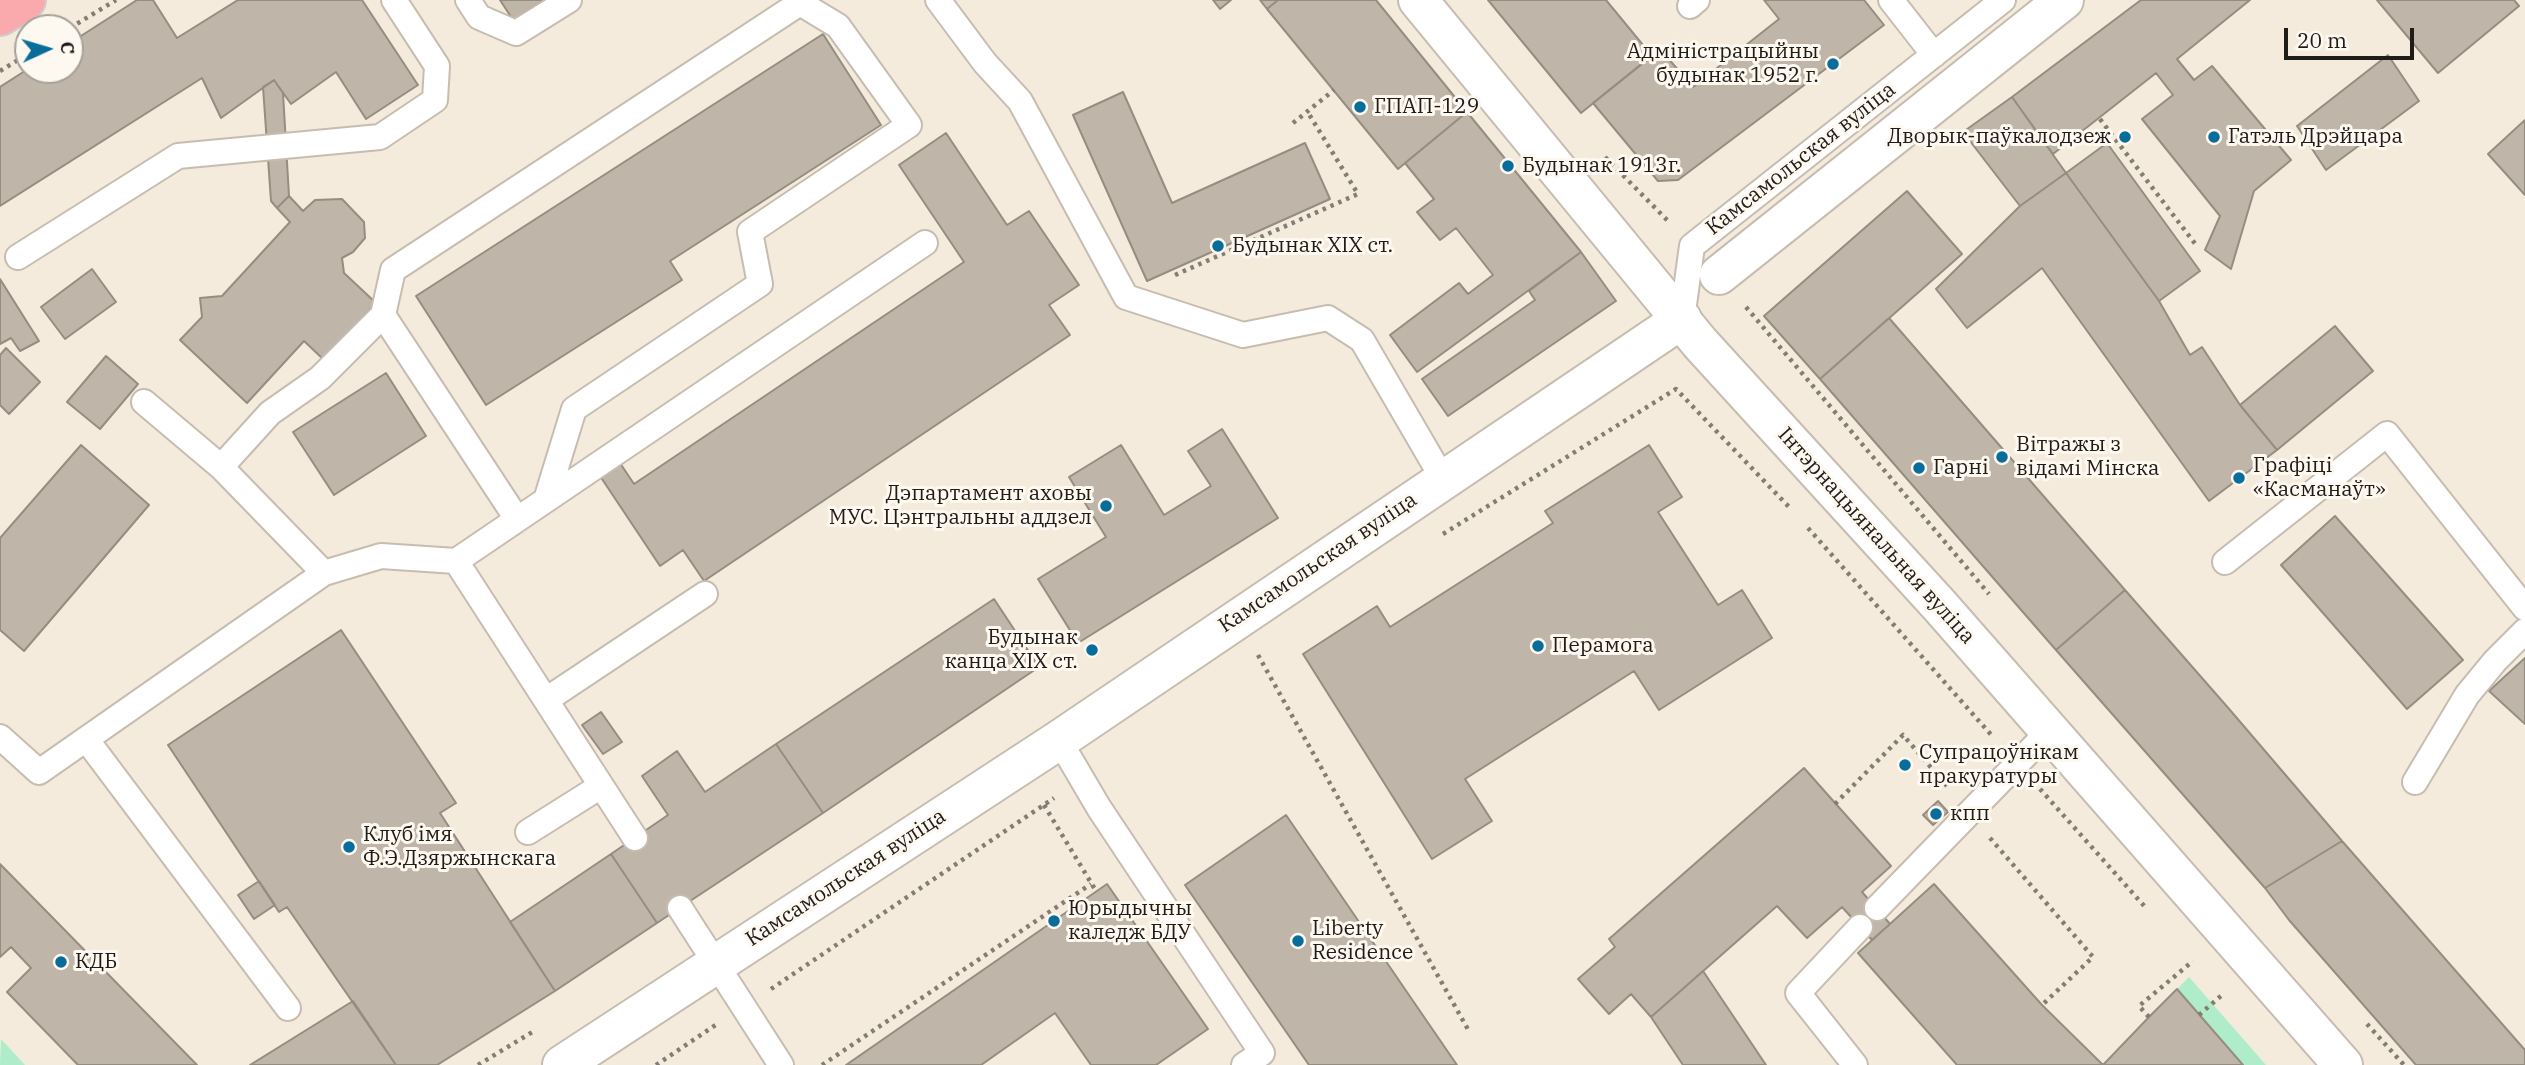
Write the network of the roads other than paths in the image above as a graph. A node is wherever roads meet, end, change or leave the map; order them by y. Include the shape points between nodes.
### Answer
1 (26, 0) edge
2 (394, 0) edge
3 (468, 0) edge
4 (569, 0) edge
5 (938, 0) edge
6 (1418, 0) edge
7 (1891, 0) edge
8 (2003, 0) edge
9 (2064, 0) edge
10 (0, 16) edge
11 (1934, 55) junction
12 (925, 243) dead end
13 (19, 257) dead end
14 (1719, 275) road end
15 (383, 315) junction
16 (1682, 319) junction
17 (144, 402) dead end
18 (221, 467) junction
19 (1443, 479) junction
20 (545, 500) junction
21 (517, 519) junction
22 (456, 561) junction
23 (2225, 562) dead end
24 (324, 573) junction
25 (705, 594) dead end
26 (2525, 608) edge
27 (2525, 631) edge
28 (546, 700) junction
29 (2049, 731) junction
30 (0, 737) edge
31 (86, 739) junction
32 (1059, 740) junction
33 (2415, 782) dead end
34 (601, 786) junction
35 (528, 832) dead end
36 (635, 838) dead end
37 (680, 908) dead end
38 (1877, 908) dead end
39 (1860, 927) dead end
40 (717, 962) junction
41 (288, 1008) dead end
42 (562, 1065) edge
43 (781, 1065) edge
44 (1244, 1065) edge
45 (1855, 1065) edge
46 (2343, 1065) edge

1 - 10 main road
2 - 13 lane via 437,66 435,100 380,137 178,156
3 - 4 lane via 479,17 516,33
5 - 19 lane via 1020,101 1126,297 1243,335 1328,318 1362,340
6 - 16 main road, Інтэрнацыянальная вуліца
7 - 11 lane
8 - 11 lane, Камсамольская вуліца
9 - 14 main road, Камсамольская вуліца
11 - 16 lane, Камсамольская вуліца via 1692,246
12 - 20 lane
15 - 18 lane via 320,378 270,413
15 - 20 lane via 393,270 800,3 838,26 909,125 750,232 760,284 574,409
15 - 21 lane
16 - 19 main road, Камсамольская вуліца
16 - 29 main road, Інтэрнацыянальная вуліца
17 - 18 lane
18 - 24 lane
19 - 32 main road, Камсамольская вуліца
20 - 21 lane
21 - 22 lane
22 - 24 lane via 381,556
22 - 28 lane
23 - 26 lane via 2387,433
24 - 31 lane
25 - 28 lane
27 - 33 lane via 2467,695
28 - 34 lane
29 - 38 lane
29 - 46 main road, Інтэрнацыянальная вуліца
30 - 31 lane via 39,772
31 - 41 lane
32 - 40 main road, Камсамольская вуліца
32 - 44 lane via 1099,808 1262,1052
34 - 35 lane
34 - 36 lane
37 - 40 lane
39 - 45 lane via 1798,993
40 - 42 main road, Камсамольская вуліца
40 - 43 lane

